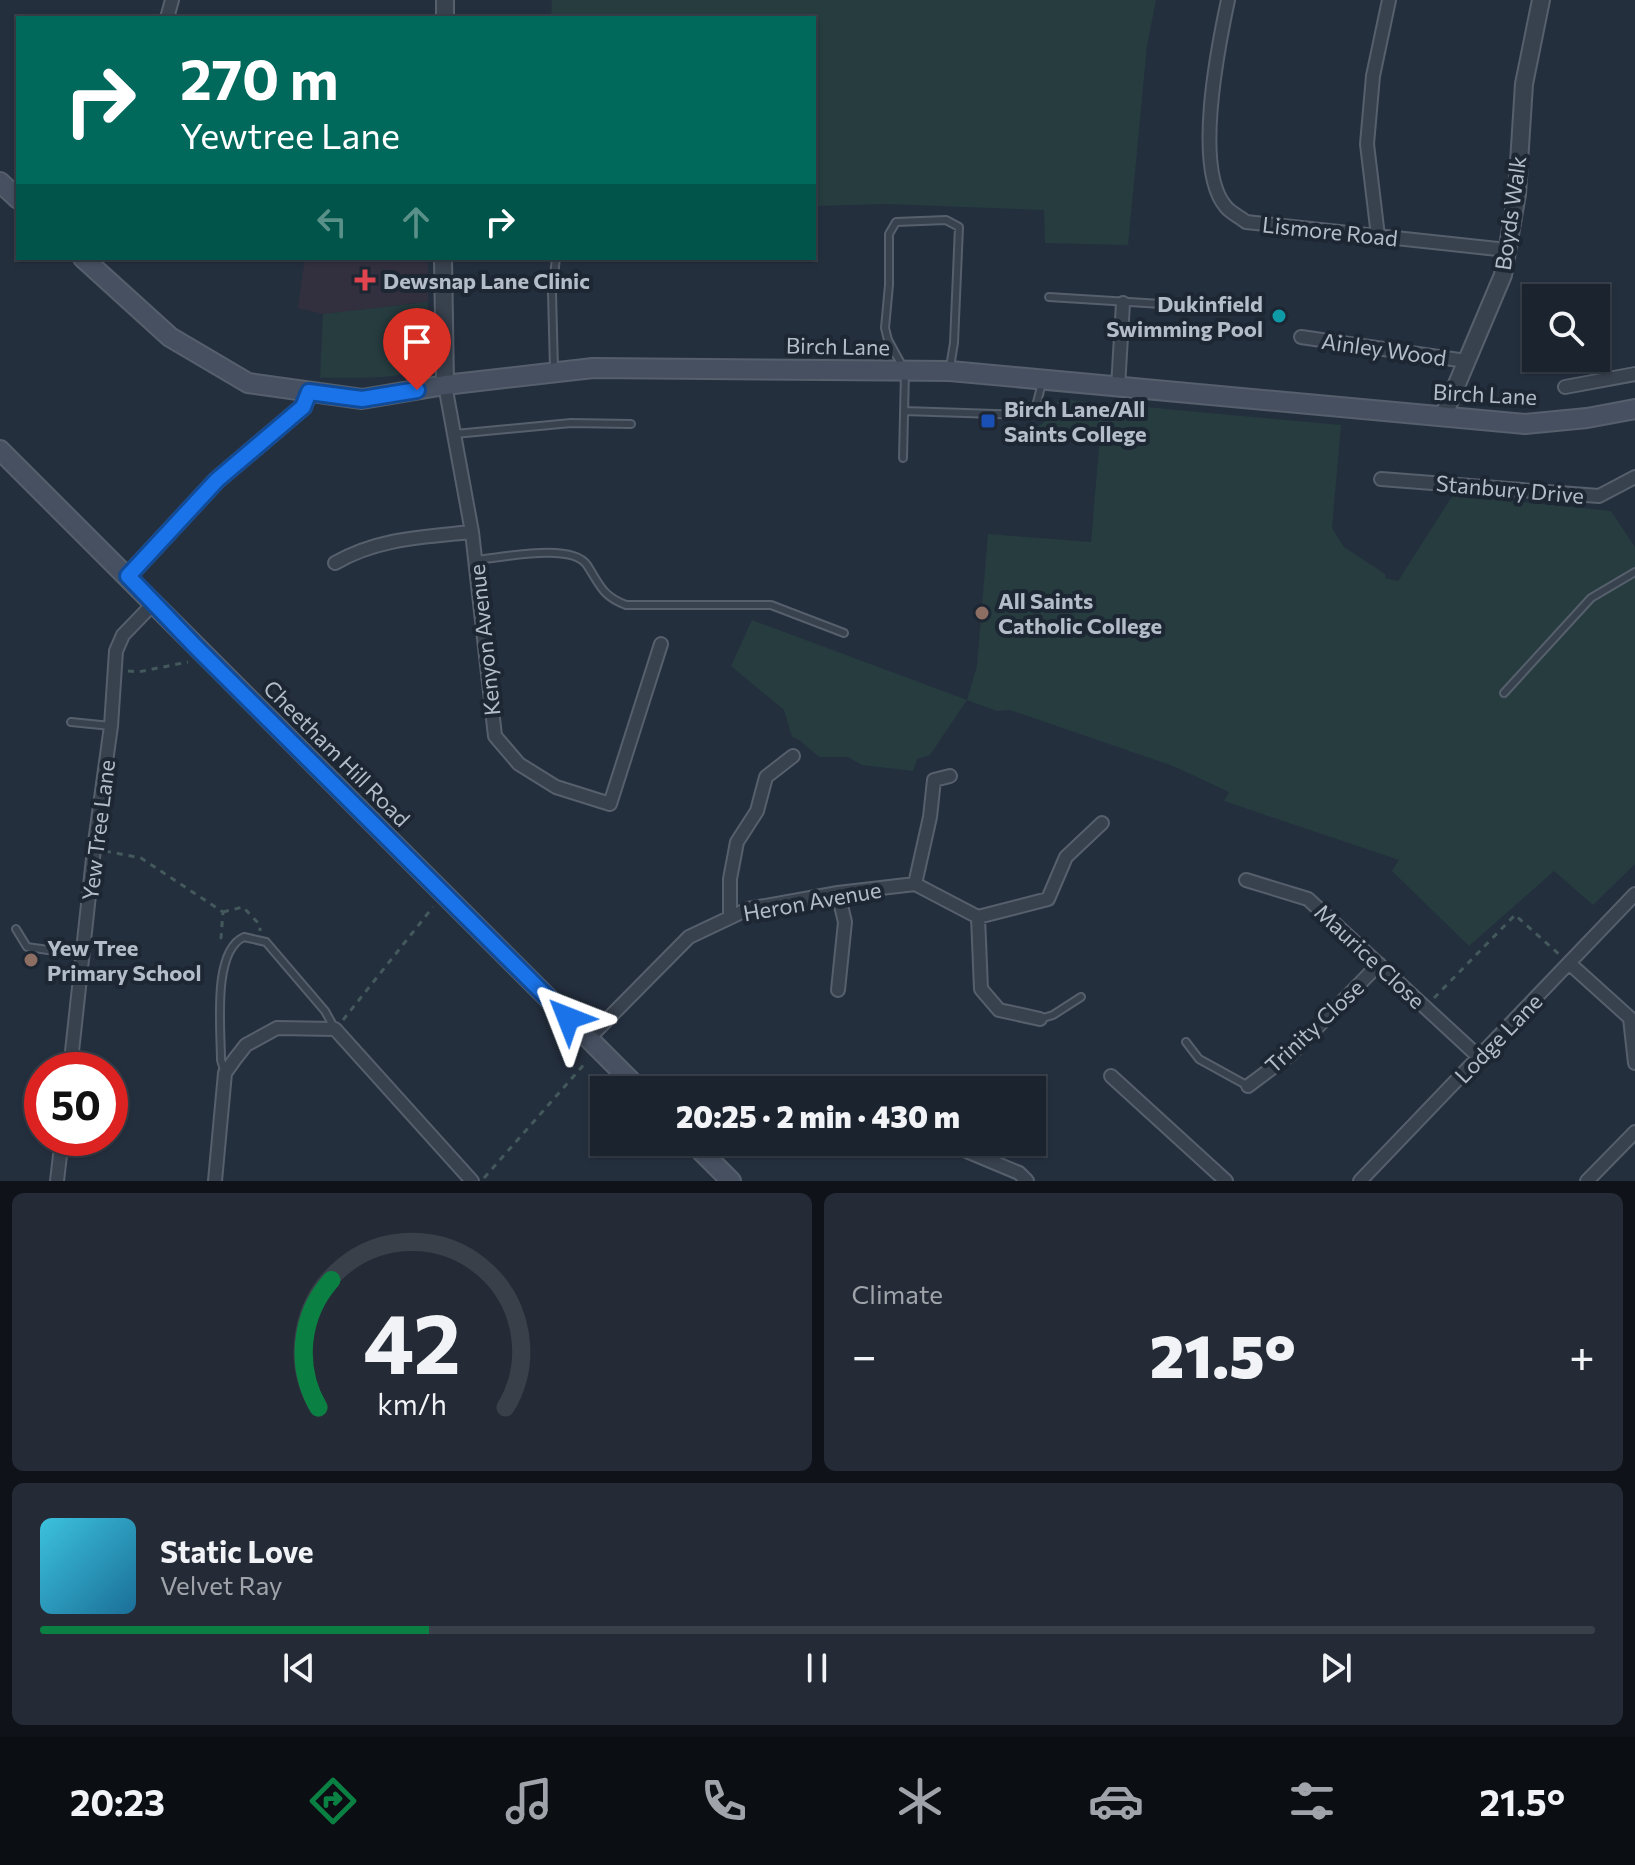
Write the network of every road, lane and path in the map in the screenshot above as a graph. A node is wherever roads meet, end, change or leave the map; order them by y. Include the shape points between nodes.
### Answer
1 (1228, 0) edge
2 (1389, 0) edge
3 (1541, 0) edge
4 (0, 182) edge
5 (16, 197) edge
6 (1378, 236) junction
7 (1507, 250) junction
8 (85, 260) edge
9 (443, 260) edge
10 (556, 260) edge
11 (1049, 297) dead end
12 (1123, 303) junction
13 (1177, 305) dead end
14 (1301, 337) dead end
15 (1466, 361) junction
16 (905, 371) junction
17 (950, 371) junction
18 (554, 372) junction
19 (1635, 374) edge
20 (1043, 380) junction
21 (445, 385) junction
22 (1118, 387) junction
23 (1565, 387) dead end
24 (309, 392) junction
25 (1635, 409) edge
26 (904, 411) junction
27 (1443, 417) junction
28 (631, 424) dead end
29 (453, 434) junction
30 (0, 450) edge
31 (903, 458) dead end
32 (1635, 477) edge
33 (1381, 479) dead end
34 (472, 532) junction
35 (475, 560) junction
36 (335, 563) dead end
37 (1635, 572) edge
38 (128, 576) junction
39 (153, 604) junction
40 (844, 633) dead end
41 (661, 644) dead end
42 (201, 653) junction
43 (116, 670) junction
44 (1504, 693) dead end
45 (71, 722) dead end
46 (111, 726) junction
47 (793, 756) dead end
48 (950, 776) dead end
49 (1102, 823) dead end
50 (94, 849) junction
51 (1246, 880) dead end
52 (915, 884) junction
53 (838, 893) junction
54 (444, 894) junction
55 (1635, 894) edge
56 (223, 912) junction
57 (730, 917) junction
58 (978, 917) junction
59 (16, 929) dead end
60 (259, 938) junction
61 (230, 947) junction
62 (83, 955) junction
63 (1569, 963) junction
64 (1379, 964) junction
65 (838, 990) dead end
66 (1081, 997) dead end
67 (1425, 1007) junction
68 (1040, 1019) joint
69 (335, 1029) junction
70 (1186, 1042) dead end
71 (594, 1043) junction
72 (72, 1052) edge
73 (1479, 1057) junction
74 (1635, 1063) edge
75 (225, 1073) junction
76 (626, 1076) edge
77 (1111, 1076) dead end
78 (1248, 1086) joint
79 (1635, 1132) edge
80 (60, 1156) edge
81 (706, 1156) edge
82 (978, 1156) edge
83 (57, 1181) edge
84 (215, 1181) edge
85 (472, 1181) edge
86 (481, 1181) edge
87 (731, 1181) edge
88 (1027, 1181) edge
89 (1226, 1181) edge
90 (1360, 1181) edge
91 (1587, 1181) edge

1 - 6 street, Lismore Road via 1215,63 1210,169 1225,207 1246,222
2 - 6 street via 1373,76 1367,144
3 - 7 street, Boyds Walk via 1524,84 1517,194
4 - 5 main road
6 - 7 street, Lismore Road
7 - 15 street, Boyds Walk via 1503,275
8 - 24 main road, Birch Lane via 170,337 196,353 248,383
9 - 21 street
10 - 18 lane
11 - 12 lane
12 - 13 lane
12 - 22 street
14 - 15 street, Ainley Wood
15 - 27 street, Boyds Walk
16 - 17 main road, Birch Lane
16 - 17 lane via 885,328 889,234 896,222 946,220 959,227 961,235
16 - 18 main road, Birch Lane
16 - 26 lane
17 - 20 main road, Birch Lane
18 - 21 main road, Birch Lane
19 - 23 street, Birch Lane
20 - 22 main road, Birch Lane
20 - 26 lane via 1035,410 1028,415
21 - 24 main road, Birch Lane via 362,399
21 - 29 street, Kenyon Avenue
22 - 27 main road, Birch Lane
24 - 38 street via 303,407 217,480
25 - 27 main road, Birch Lane via 1525,424
26 - 31 lane
28 - 29 lane via 571,423
29 - 34 street, Kenyon Avenue
30 - 38 main road, Cheetham Hill Road
32 - 33 street, Stanbury Drive via 1599,496
34 - 35 street, Kenyon Avenue
34 - 36 street via 385,542
35 - 40 lane via 570,553 586,564 606,594 626,605 771,605
35 - 41 street, Kenyon Avenue via 495,736 519,764 556,787 610,804
37 - 44 lane via 1591,598
38 - 39 main road, Cheetham Hill Road
39 - 42 main road, Cheetham Hill Road
39 - 43 street, Yew Tree Lane via 123,635
42 - 43 path via 194,661 138,672
42 - 54 main road, Cheetham Hill Road
43 - 46 street, Yew Tree Lane
45 - 46 lane
46 - 50 street, Yew Tree Lane
47 - 57 street via 766,777 757,811 737,842
48 - 52 street via 934,780
49 - 58 street via 1066,857 1048,899
50 - 56 path via 141,858
50 - 62 street, Yew Tree Lane
51 - 64 street, Maurice Close via 1308,899
52 - 53 street, Heron Avenue
52 - 58 street
53 - 57 street, Heron Avenue
53 - 65 street via 845,922
54 - 69 path
54 - 71 main road, Cheetham Hill Road
55 - 63 street, Lodge Lane
56 - 60 path via 243,907 260,925
56 - 61 path via 221,938
57 - 71 street, Heron Avenue via 689,937
58 - 68 street via 981,989 999,1010
59 - 62 lane via 27,947
60 - 61 lane via 244,937
60 - 69 lane
61 - 75 lane via 222,966
62 - 72 street, Yew Tree Lane
63 - 67 path via 1515,915
63 - 73 street, Lodge Lane
63 - 74 street via 1630,1018
64 - 67 street, Maurice Close
64 - 78 street, Trinity Close via 1291,1054
66 - 68 lane
67 - 73 street, Maurice Close
69 - 75 street via 277,1028 246,1045
69 - 85 street
70 - 78 lane via 1199,1059
71 - 76 main road, Cheetham Hill Road
71 - 86 path
73 - 90 street, Lodge Lane
75 - 84 street
77 - 89 street
79 - 91 street
80 - 83 street
81 - 87 main road
82 - 88 street

